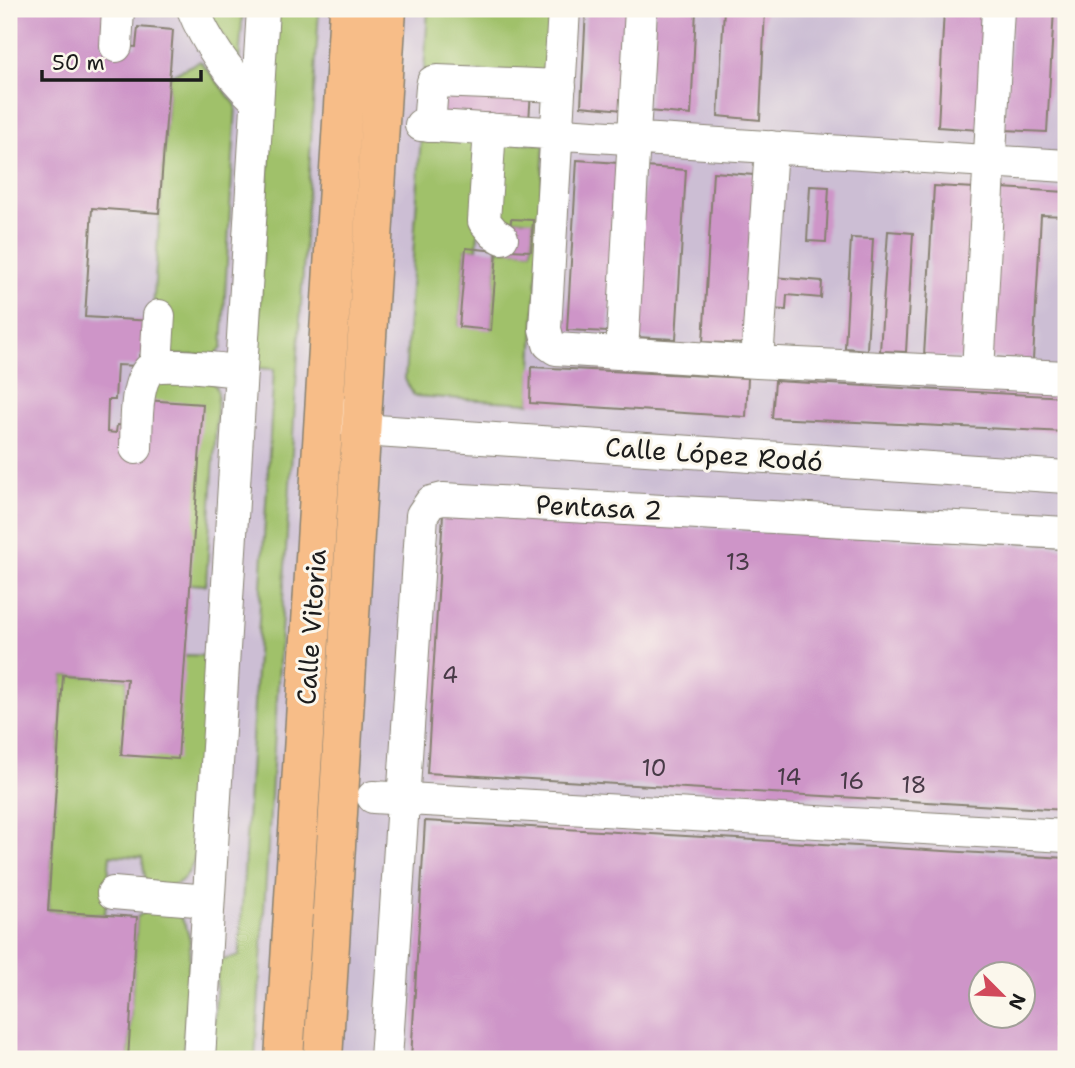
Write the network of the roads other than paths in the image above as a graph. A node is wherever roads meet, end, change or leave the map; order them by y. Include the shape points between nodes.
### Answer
1 (118, 9) edge
2 (193, 9) edge
3 (263, 9) edge
4 (349, 9) edge
5 (371, 9) edge
6 (387, 9) edge
7 (564, 9) edge
8 (641, 9) edge
9 (998, 9) edge
10 (116, 46) dead end
11 (560, 86) junction
12 (257, 102) junction
13 (490, 130) junction
14 (557, 134) junction
15 (634, 139) junction
16 (379, 145) junction
17 (771, 147) junction
18 (990, 161) junction
19 (1066, 166) edge
20 (337, 194) junction
21 (502, 238) dead end
22 (159, 316) dead end
23 (622, 353) junction
24 (757, 362) junction
25 (156, 365) junction
26 (240, 371) junction
27 (978, 372) junction
28 (1066, 377) edge
29 (362, 430) junction
30 (136, 448) dead end
31 (1066, 477) edge
32 (320, 481) junction
33 (1066, 533) edge
34 (388, 797) junction
35 (1066, 836) edge
36 (113, 893) dead end
37 (208, 901) junction
38 (199, 1059) edge
39 (284, 1059) edge
40 (323, 1059) edge
41 (386, 1059) edge

1 - 10 street
2 - 12 street via 229,71
3 - 12 street
4 - 20 highway, Calle Vitoria
5 - 16 street via 372,86
6 - 16 highway, Calle Vitoria
7 - 11 street
8 - 15 street
9 - 18 street
11 - 13 street via 433,82 425,126
11 - 14 street
12 - 26 street
13 - 14 street
13 - 21 street via 484,221
14 - 15 street
14 - 23 street via 545,329 549,344 556,349
15 - 17 street
15 - 23 street
16 - 29 highway, Calle Vitoria
17 - 18 street
17 - 24 street
18 - 19 street
18 - 27 street
20 - 29 street, Calle Vitoria via 349,262 342,400 345,416
20 - 32 highway, Calle Vitoria
22 - 25 street
23 - 24 street
24 - 27 street
25 - 26 street
25 - 30 street via 140,388
26 - 37 street
27 - 28 street
29 - 31 street, Calle López Rodó
29 - 32 highway via 334,458
29 - 40 highway, Calle Vitoria
32 - 39 highway, Calle Vitoria
33 - 34 street, Pentasa 2 via 443,499 431,502 422,515
34 - 35 street
34 - 41 street, Pentasa 2
36 - 37 street
37 - 38 street

